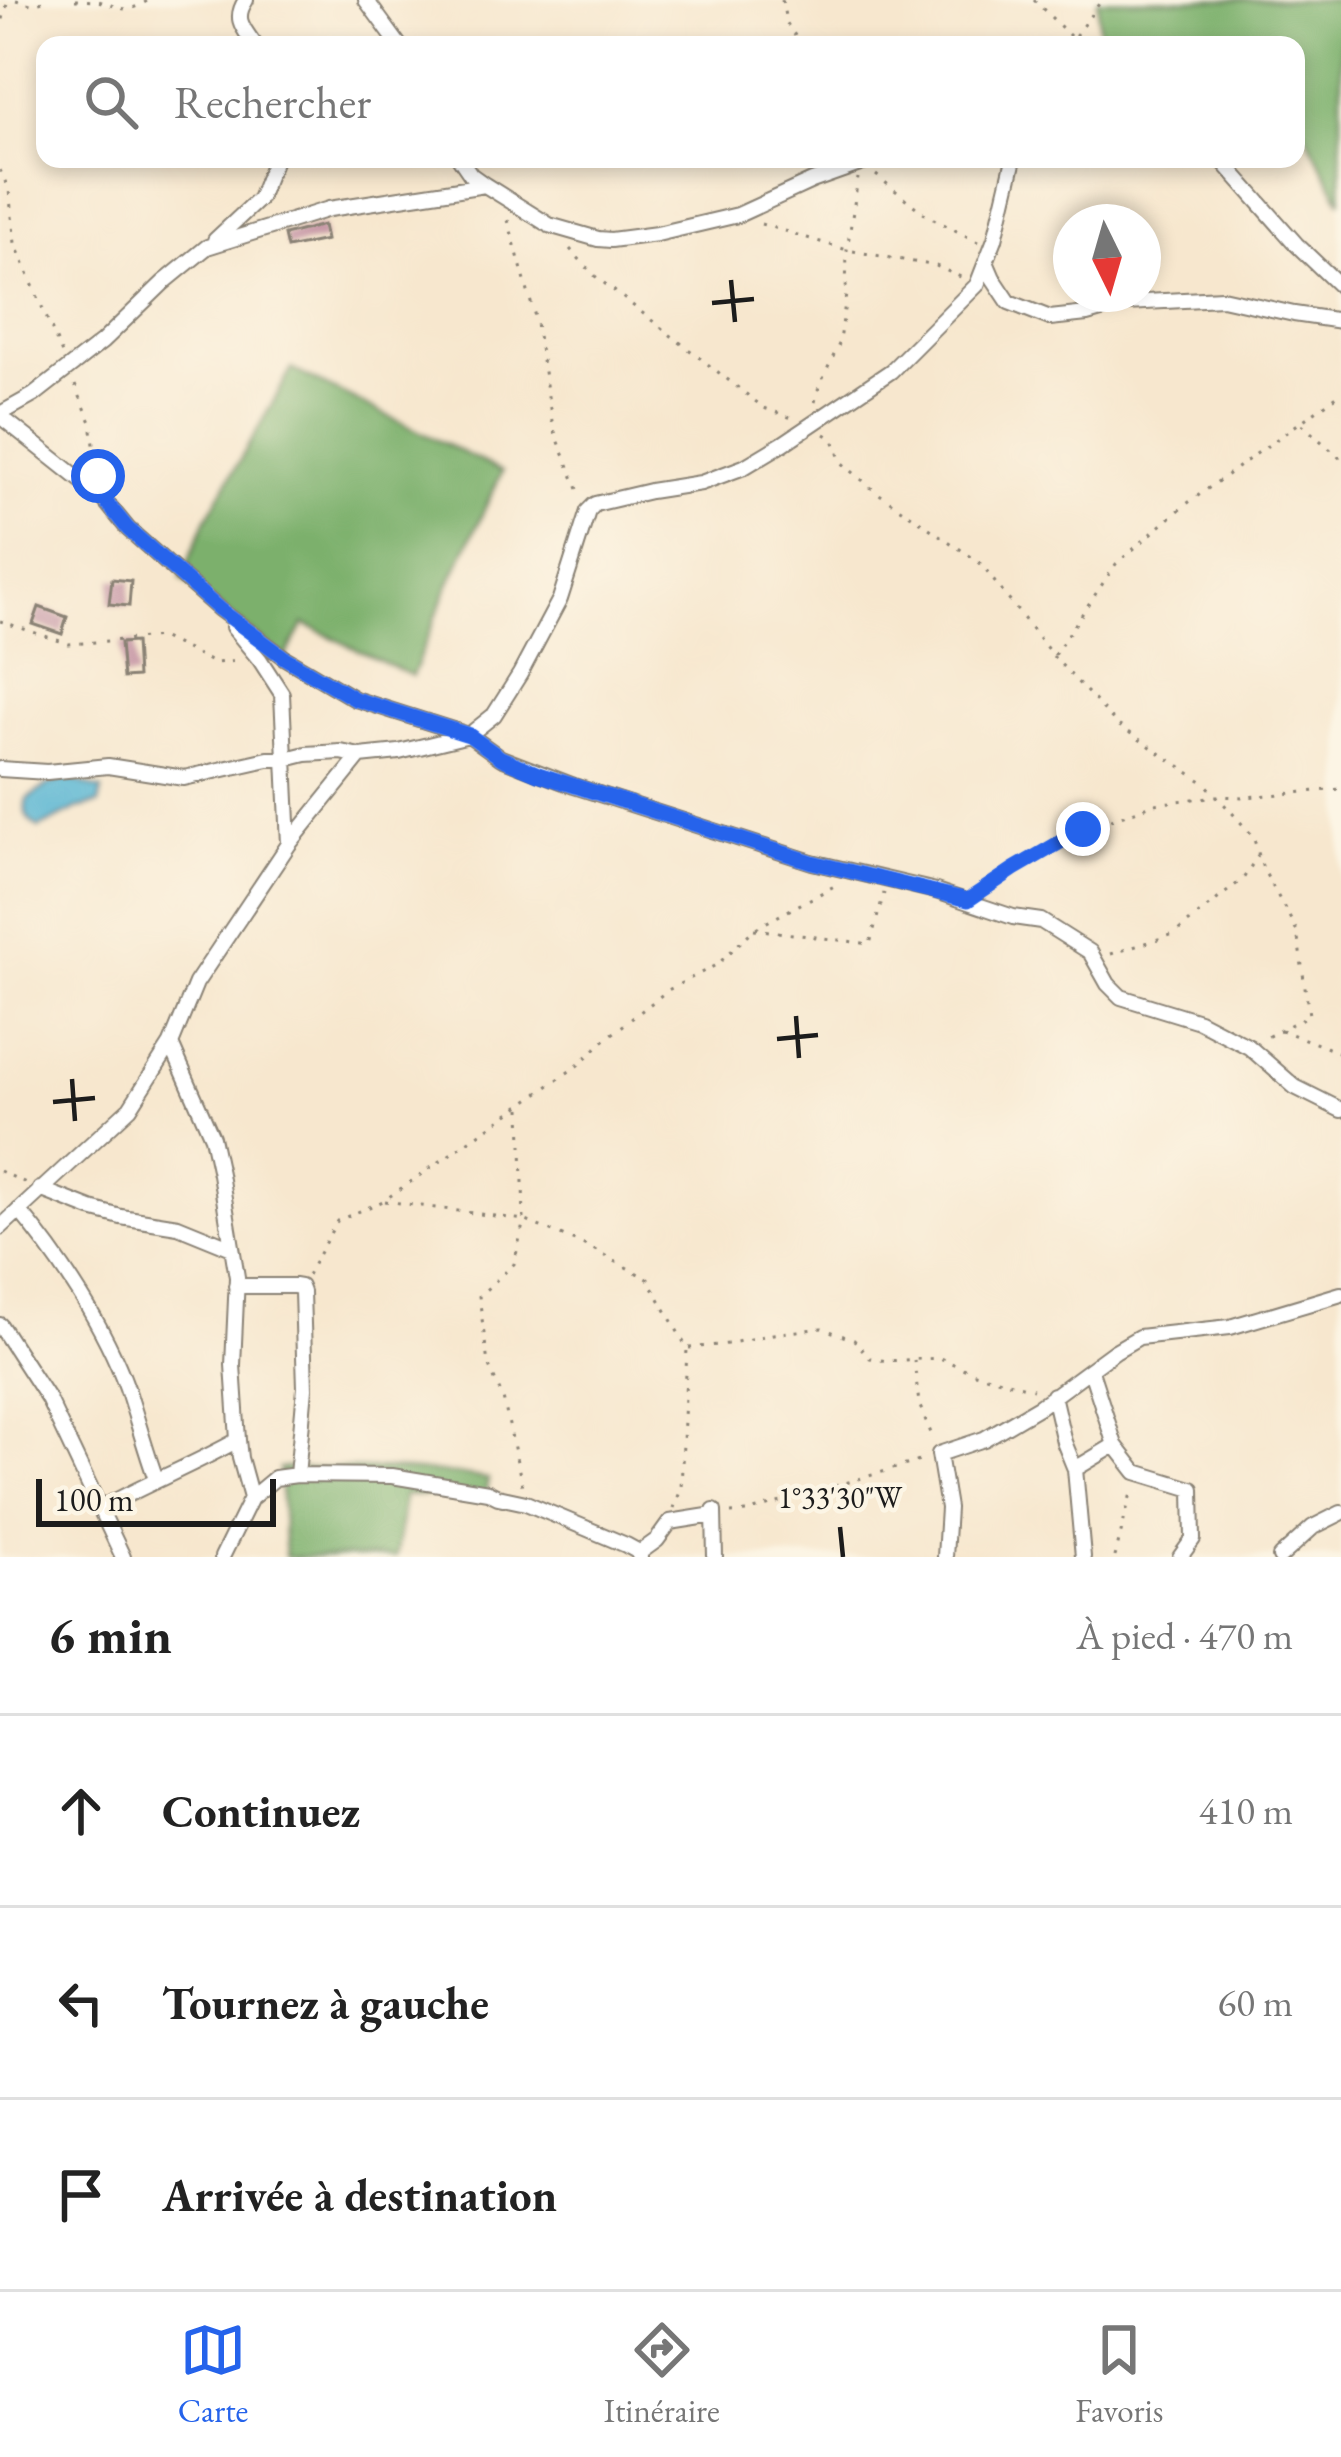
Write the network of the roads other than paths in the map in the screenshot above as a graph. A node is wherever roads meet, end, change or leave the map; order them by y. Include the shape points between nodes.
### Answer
1 (246, 0) edge
2 (366, 0) edge
3 (248, 36) edge
4 (392, 36) edge
5 (271, 168) edge
6 (466, 168) edge
7 (848, 168) edge
8 (1012, 168) edge
9 (1228, 168) edge
10 (485, 184) junction
11 (206, 248) junction
12 (987, 264) junction
13 (1341, 287) edge
14 (1341, 321) edge
15 (0, 415) edge
16 (219, 609) junction
17 (469, 735) junction
18 (360, 756) junction
19 (286, 759) junction
20 (0, 770) edge
21 (289, 844) junction
22 (171, 1044) junction
23 (1341, 1110) edge
24 (40, 1189) junction
25 (19, 1210) junction
26 (0, 1228) edge
27 (232, 1248) junction
28 (236, 1286) junction
29 (1341, 1294) edge
30 (0, 1325) edge
31 (1091, 1371) junction
32 (1053, 1395) junction
33 (238, 1440) junction
34 (1115, 1445) junction
35 (1075, 1469) junction
36 (297, 1474) junction
37 (156, 1479) junction
38 (251, 1498) junction
39 (101, 1508) junction
40 (1341, 1513) edge
41 (640, 1555) edge
42 (123, 1557) edge
43 (222, 1557) edge
44 (715, 1557) edge
45 (946, 1557) edge
46 (1083, 1557) edge
47 (1180, 1557) edge
48 (1280, 1557) edge

1 - 3 street via 239,23
2 - 4 street
5 - 11 street via 259,199
6 - 10 street
7 - 10 street via 738,215 611,240 549,225
8 - 12 street
9 - 13 street
10 - 11 street via 329,209
11 - 15 street via 102,342
12 - 14 street via 1009,302 1050,318 1126,302 1222,298
12 - 17 street via 977,285 891,371 744,467 595,504 560,599 520,674
15 - 16 street via 102,497
16 - 17 street via 355,699
16 - 19 street via 282,694
17 - 18 street
17 - 23 street via 538,774 812,862 1041,921 1096,958 1120,997 1249,1047 1295,1087
18 - 19 street
18 - 21 street
19 - 20 street via 184,778 108,766
19 - 21 street
21 - 22 street via 196,983
22 - 24 street via 130,1108
22 - 27 street via 212,1137
24 - 25 street
24 - 27 street
25 - 26 street
25 - 37 street via 97,1322
27 - 28 street
28 - 33 street
28 - 36 street via 300,1287 305,1388
29 - 31 street via 1230,1327 1139,1336
30 - 39 street via 48,1399
31 - 32 street
31 - 34 street
32 - 35 street
32 - 45 street via 984,1439 939,1454
33 - 37 street
33 - 38 street
34 - 35 street
34 - 47 street via 1136,1472 1192,1489 1193,1539
35 - 46 street
36 - 38 street via 275,1478
36 - 41 street via 392,1476 488,1492
37 - 39 street
38 - 43 street
39 - 42 street
40 - 48 street
41 - 44 street via 670,1522 714,1510

